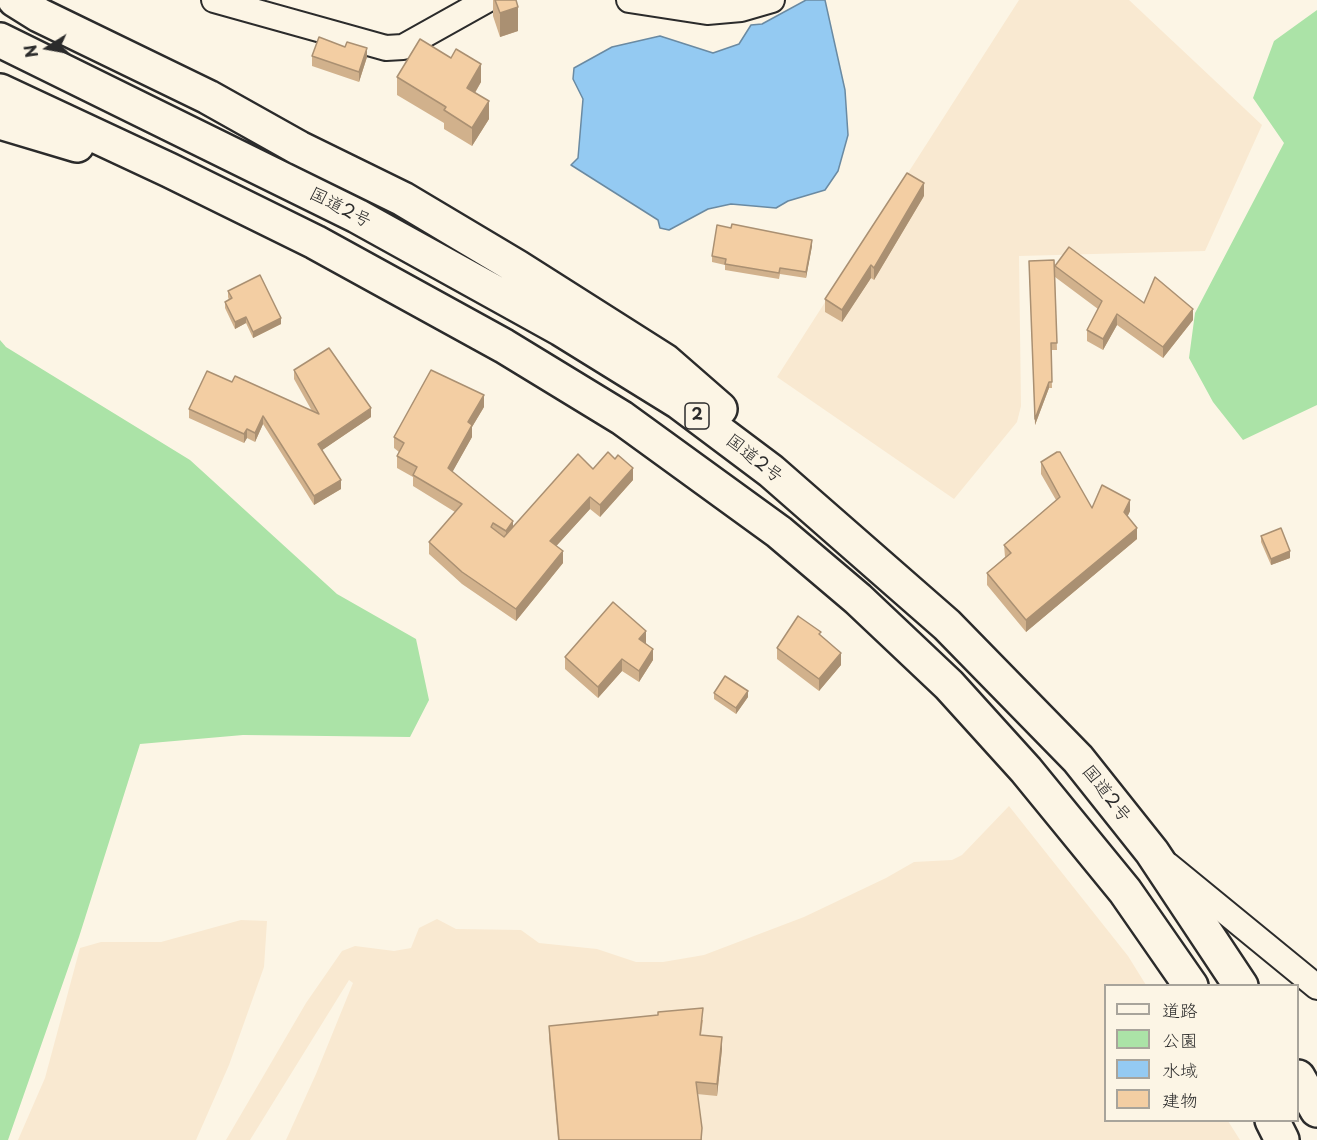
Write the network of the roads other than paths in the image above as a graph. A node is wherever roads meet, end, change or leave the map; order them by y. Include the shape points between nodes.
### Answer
1 (15, 0) edge
2 (214, 0) edge
3 (487, 0) edge
4 (629, 0) edge
5 (772, 0) edge
6 (0, 40) edge
7 (0, 91) edge
8 (0, 122) edge
9 (169, 170) junction
10 (771, 471) junction
11 (1152, 852) junction
12 (1190, 984) edge
13 (1239, 984) edge
14 (1317, 987) edge
15 (1299, 1079) edge
16 (1317, 1110) edge
17 (1273, 1122) edge
18 (1282, 1140) edge

1 - 10 highway via 403,199 517,267 665,361 722,411
2 - 3 street via 386,48 403,47
4 - 5 street via 707,12 741,9
6 - 10 highway, 国道2号 / 2 via 357,216 551,323 679,402
7 - 9 highway
8 - 9 highway
9 - 12 highway via 315,242 504,346 622,418 779,532 858,599 949,685 1026,770 1125,891
10 - 11 highway, 国道2号 / 2 via 947,625 1078,759
11 - 13 highway, 国道2号 / 2
11 - 14 street
15 - 16 highway
17 - 18 highway

